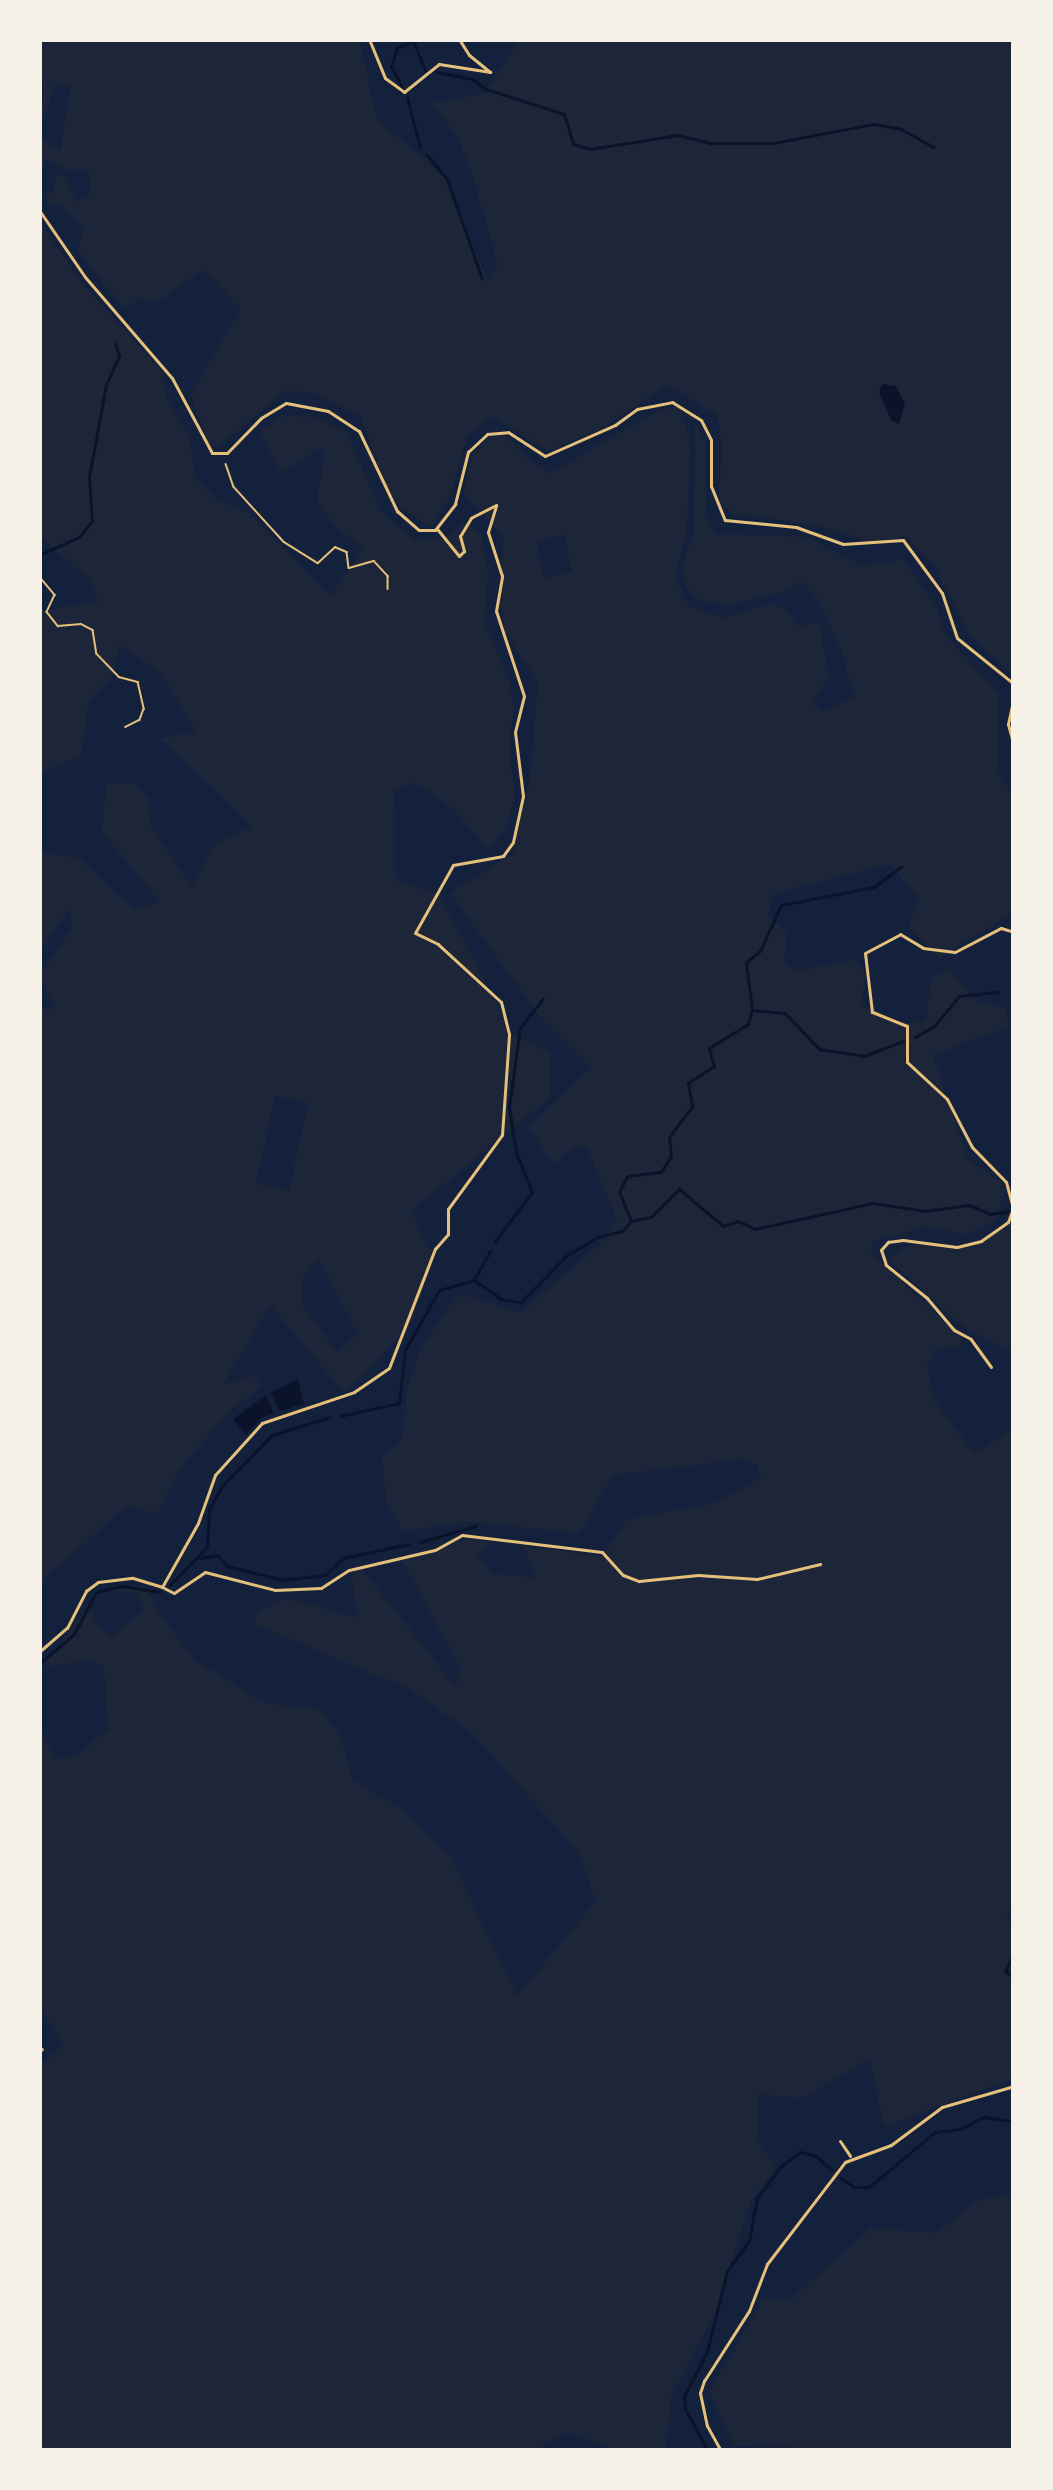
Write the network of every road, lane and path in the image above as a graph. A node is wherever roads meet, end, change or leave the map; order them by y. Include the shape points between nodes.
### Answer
1 (369, 39) edge
2 (459, 39) edge
3 (39, 210) edge
4 (223, 455) junction
5 (437, 529) junction
6 (39, 576) edge
7 (388, 590) dead end
8 (1014, 684) edge
9 (1014, 696) edge
10 (126, 728) dead end
11 (1014, 746) edge
12 (1014, 932) edge
13 (991, 1367) dead end
14 (820, 1564) dead end
15 (163, 1587) junction
16 (39, 1652) edge
17 (1014, 2086) edge
18 (840, 2141) dead end
19 (851, 2158) junction
20 (721, 2451) edge

1 - 2 street via 385,78 404,92 439,64 490,72
3 - 4 street via 172,378 208,450
4 - 5 street via 286,404 328,411 353,422 398,511 419,530
4 - 7 path via 234,487 284,542 318,563 334,547 346,552 349,568 374,561 388,576
5 - 8 street via 455,504 468,452 487,434 508,432 544,456 637,409 672,402 701,420 711,440 711,486 725,520 796,527 843,544 903,540 942,593 958,638
5 - 15 street via 459,556 471,518 496,505 488,532 502,576 496,611 524,696 515,732 523,796 517,831 503,856 453,865 415,932 501,1002 509,1034 502,1135 448,1209 448,1234 389,1368 354,1392 262,1423 215,1475
6 - 10 path via 55,595 47,608 58,626 93,630 97,654 119,677 138,682 144,709
9 - 11 street
12 - 13 street via 1001,928 956,952 923,948 900,934 865,953 872,982 866,1002 908,1026 907,1062 947,1099 972,1148 1006,1182 1013,1208 1008,1222 981,1241 903,1240 881,1250
14 - 15 street via 757,1579 639,1581 602,1552 462,1535 435,1550 349,1570 321,1588 275,1590 205,1572 174,1593
15 - 16 street via 133,1578 98,1582
17 - 19 street via 942,2108 891,2145
18 - 19 street
19 - 20 street via 767,2264 749,2311 704,2381 707,2426

